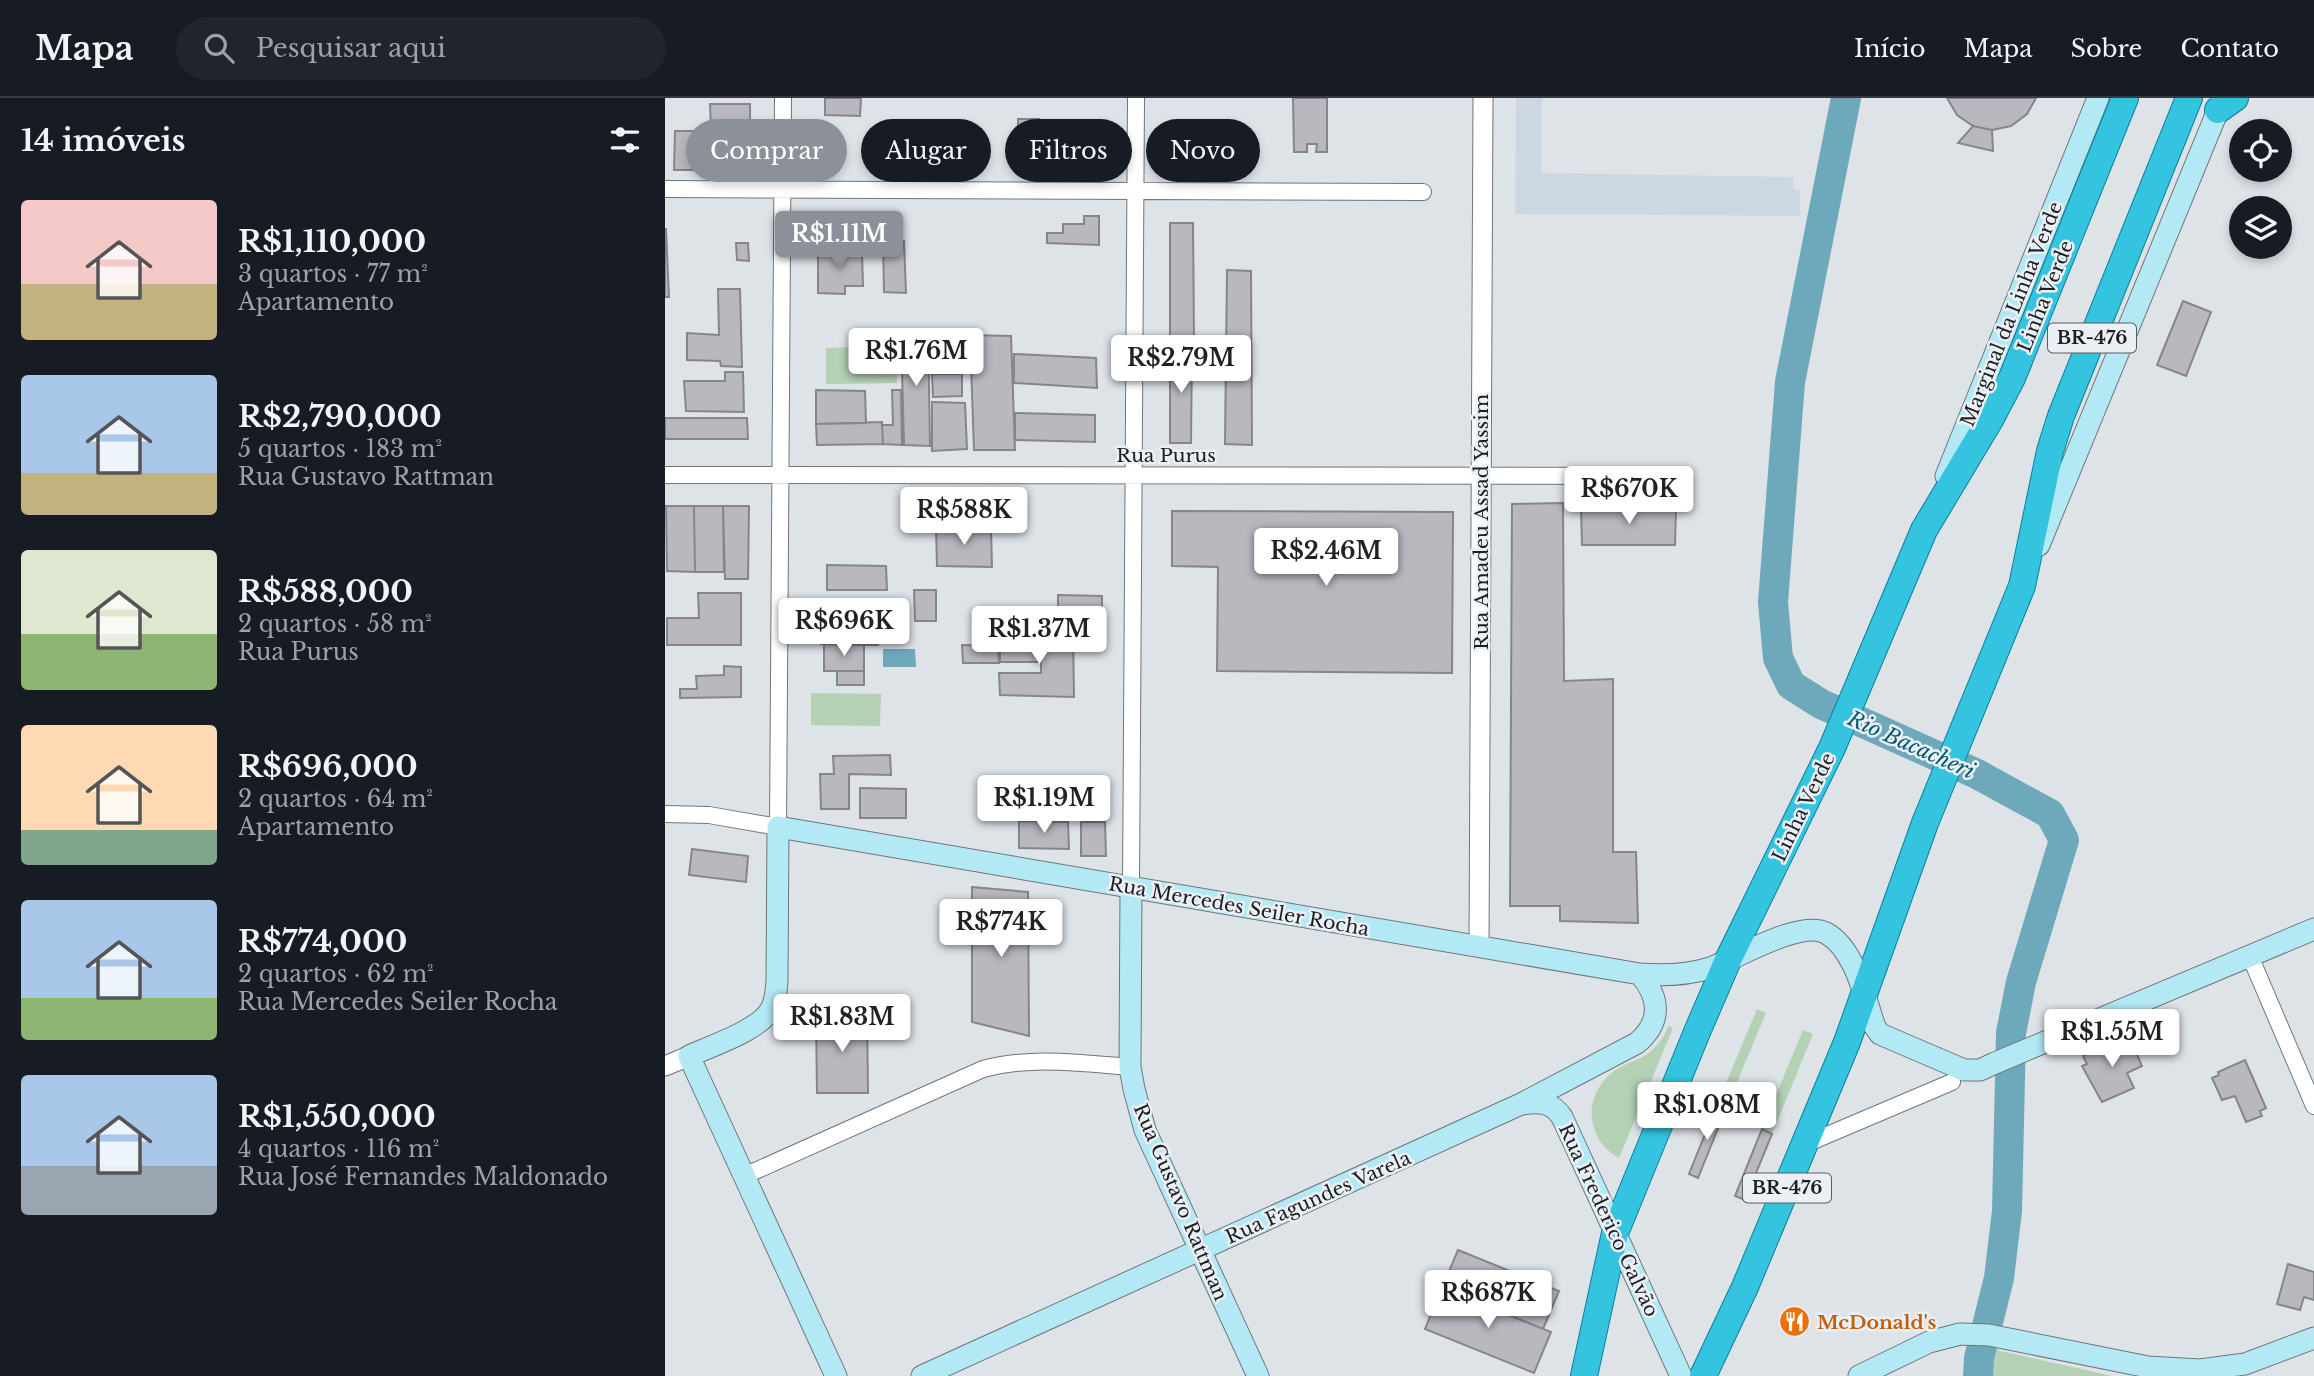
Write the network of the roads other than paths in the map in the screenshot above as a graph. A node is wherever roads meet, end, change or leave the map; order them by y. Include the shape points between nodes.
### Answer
1 (783, 98) edge
2 (1136, 98) edge
3 (1483, 98) edge
4 (2098, 98) edge
5 (2125, 98) edge
6 (2189, 98) edge
7 (2226, 102) edge
8 (665, 189) edge
9 (782, 189) junction
10 (1135, 191) junction
11 (1423, 192) dead end
12 (665, 475) edge
13 (780, 475) junction
14 (1133, 476) junction
15 (1482, 476) junction
16 (1667, 476) dead end
17 (1924, 530) junction
18 (2022, 586) junction
19 (665, 814) edge
20 (778, 827) junction
21 (1131, 887) junction
22 (2314, 929) edge
23 (1479, 947) junction
24 (2250, 956) junction
25 (1728, 960) junction
26 (1640, 974) junction
27 (1865, 997) junction
28 (689, 1056) junction
29 (665, 1066) edge
30 (1130, 1067) junction
31 (1952, 1082) dead end
32 (1521, 1104) junction
33 (2314, 1106) edge
34 (1806, 1144) junction
35 (744, 1176) junction
36 (1615, 1233) junction
37 (1200, 1250) junction
38 (2314, 1338) edge
39 (836, 1376) edge
40 (922, 1376) edge
41 (1258, 1376) edge
42 (1584, 1376) edge
43 (1681, 1376) edge
44 (1703, 1376) edge
45 (1859, 1376) edge

1 - 9 street
2 - 10 street, Rua Gustavo Rattman
3 - 15 street, Rua Amadeu Assad Yassim
4 - 17 main road, Marginal da Linha Verde
5 - 17 highway, Linha Verde / BR-476 via 2012,378
6 - 18 highway, BR-476 via 2061,416
7 - 18 main road
8 - 9 street
9 - 10 street
9 - 13 street
10 - 11 street
10 - 14 street, Rua Gustavo Rattman
12 - 13 street, Rua Purus
13 - 14 street, Rua Purus
13 - 20 street
14 - 15 street, Rua Purus
14 - 21 street, Rua Gustavo Rattman
15 - 16 street, Rua Purus
15 - 23 street, Rua Amadeu Assad Yassim
17 - 25 highway, Linha Verde / BR-476 via 1832,747
18 - 27 highway, BR-476 via 1918,843
19 - 20 street, Rua Mercedes Seiler Rocha via 709,815
20 - 21 main road, Rua Mercedes Seiler Rocha
20 - 28 main road via 774,1001 754,1026
21 - 23 main road, Rua Mercedes Seiler Rocha
21 - 30 main road, Rua Gustavo Rattman
22 - 24 main road, Rua Mercedes Seiler Rocha
23 - 26 main road, Rua Mercedes Seiler Rocha
24 - 27 main road, Rua Mercedes Seiler Rocha via 1980,1070 1964,1070 1887,1039 1875,1027
24 - 33 street
25 - 26 main road, Rua Mercedes Seiler Rocha via 1687,974
25 - 27 main road, Rua Mercedes Seiler Rocha via 1788,935 1820,931 1844,952
25 - 36 highway, Linha Verde / BR-476
26 - 32 main road, Rua Fagundes Varela via 1650,986 1656,1009 1647,1035
27 - 34 highway, BR-476
28 - 29 street
28 - 35 main road
30 - 35 street via 1049,1060 1007,1062
30 - 37 main road, Rua Gustavo Rattman via 1145,1130
31 - 34 street
32 - 36 main road, Rua Frederico Galvão via 1542,1102 1557,1110
32 - 37 main road, Rua Fagundes Varela
34 - 44 highway, BR-476
35 - 39 main road
36 - 42 highway, Linha Verde / BR-476
36 - 43 main road, Rua Frederico Galvão
37 - 40 main road, Rua Fagundes Varela
37 - 41 main road, Rua Gustavo Rattman
38 - 45 main road via 2245,1364 2200,1370 2148,1367 2001,1337 1950,1335

